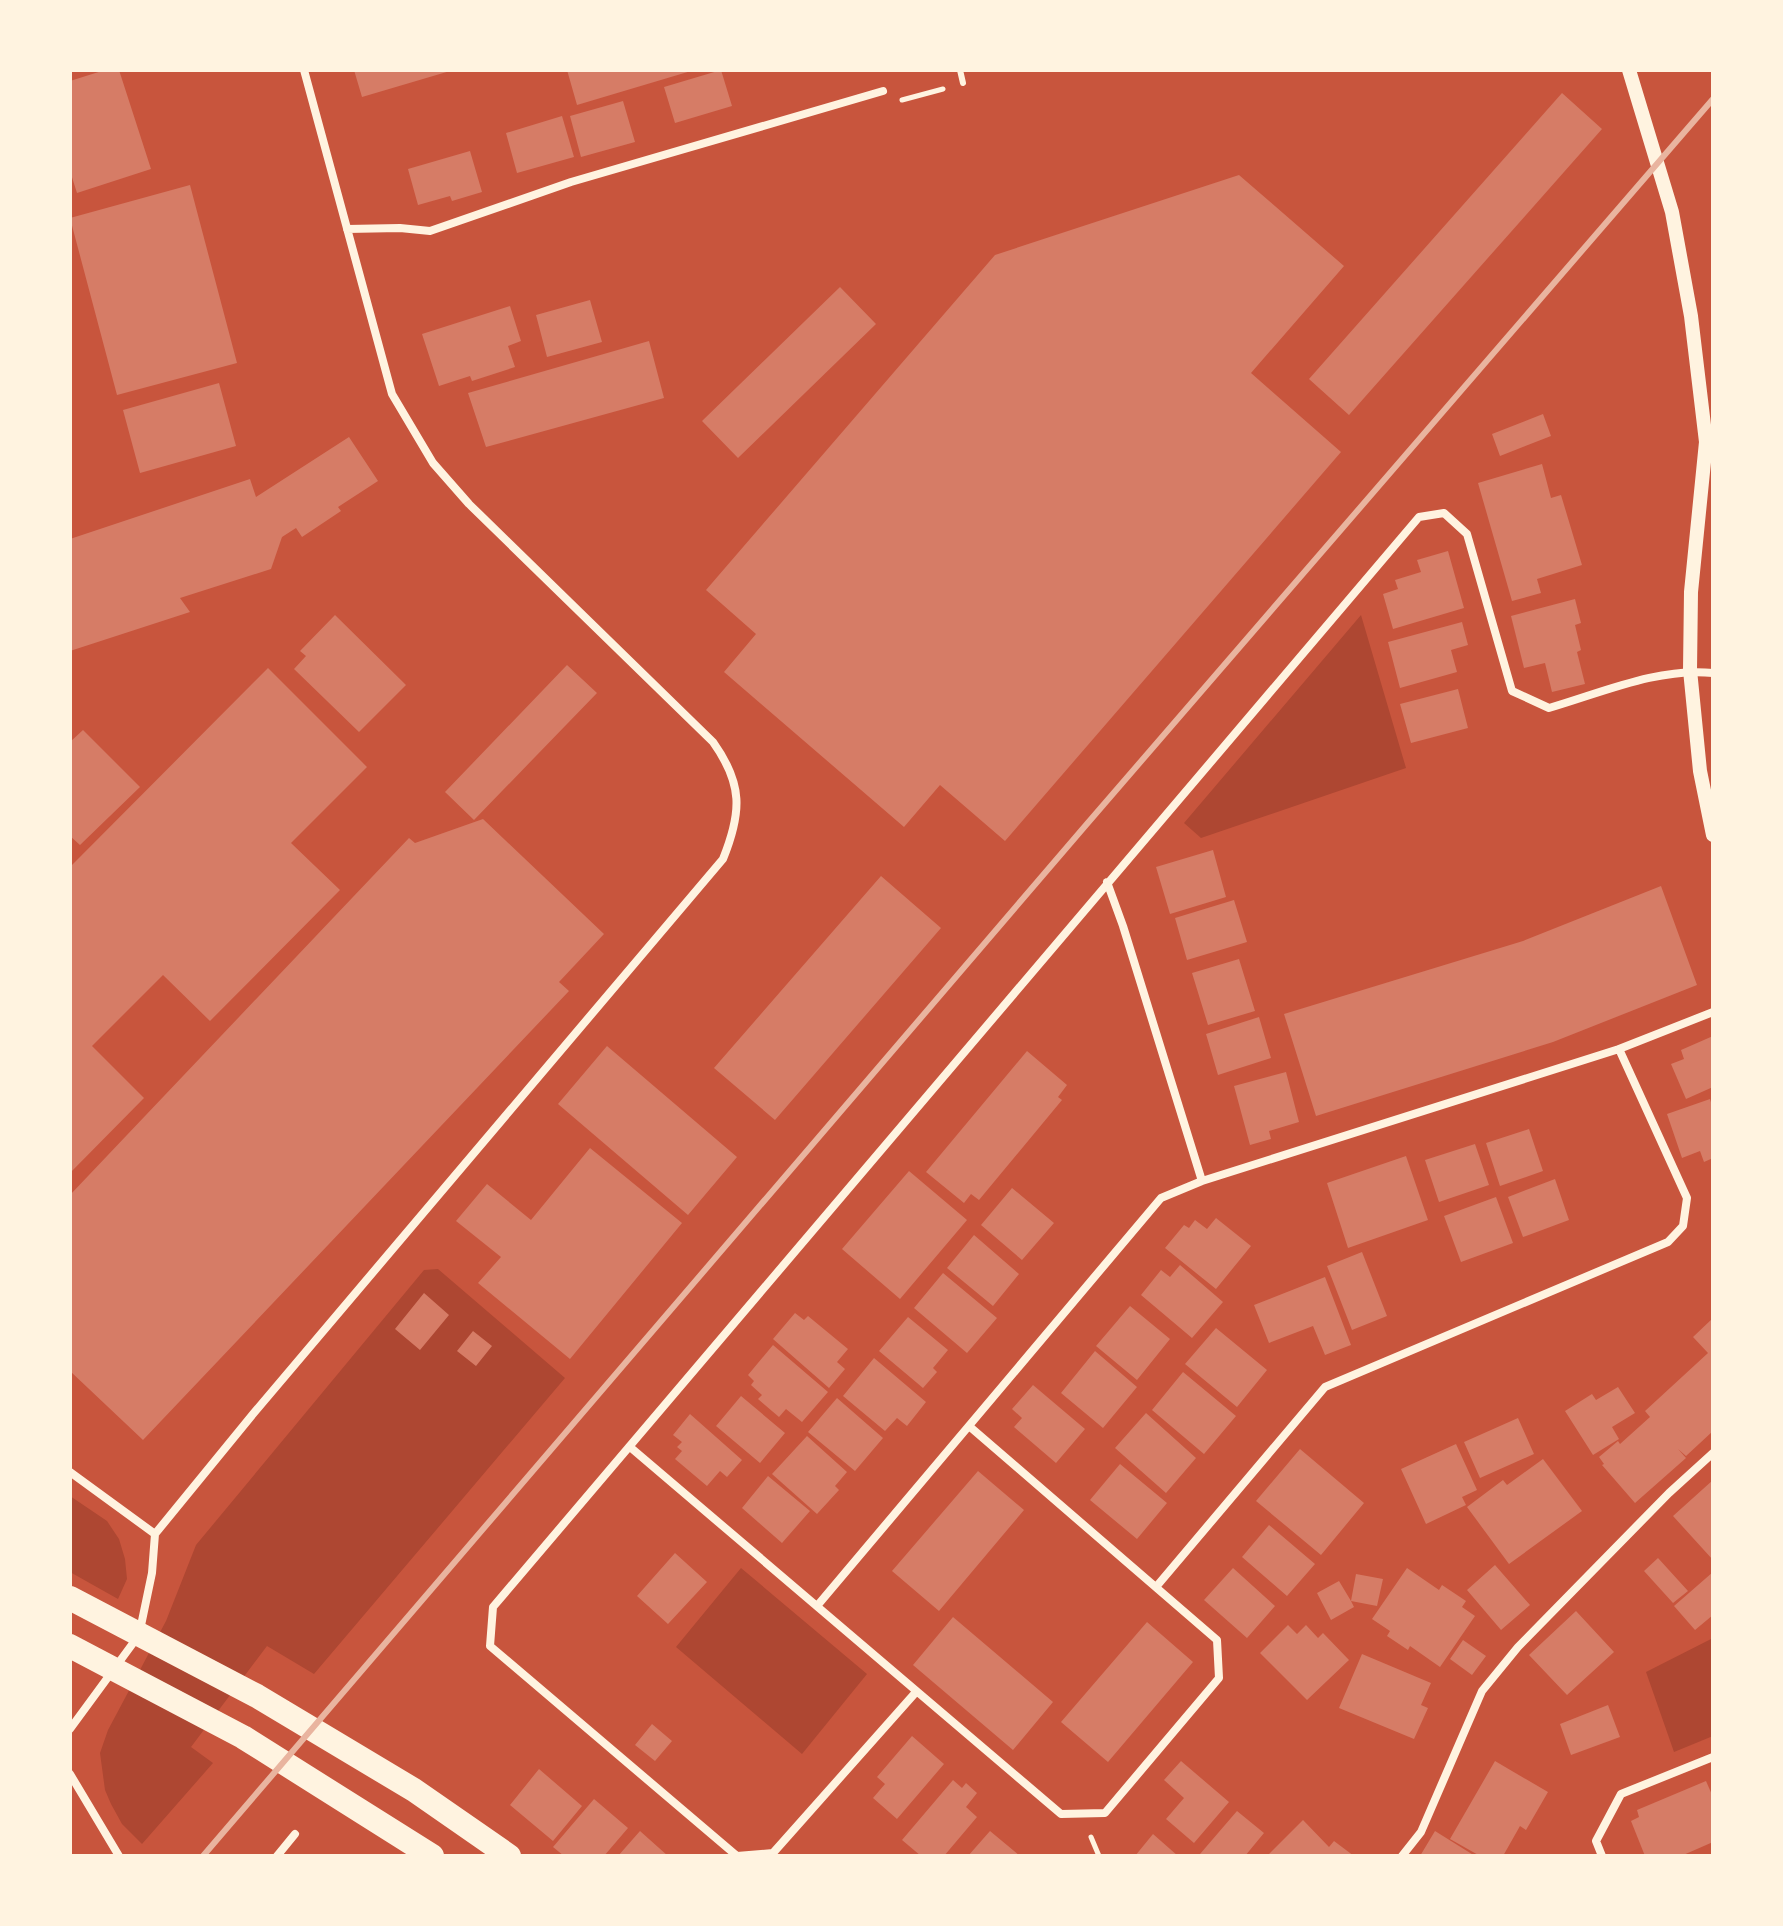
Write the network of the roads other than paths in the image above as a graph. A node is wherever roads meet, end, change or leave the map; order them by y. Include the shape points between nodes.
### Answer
1 (304, 70) edge
2 (960, 70) edge
3 (1629, 70) edge
4 (963, 83) road end
5 (883, 91) road end
6 (347, 229) junction
7 (1710, 442) edge
8 (1690, 670) junction
9 (1713, 673) edge
10 (1713, 835) edge
11 (1107, 882) junction
12 (1713, 1012) edge
13 (1619, 1049) junction
14 (1202, 1181) junction
15 (969, 1426) junction
16 (630, 1447) junction
17 (1713, 1453) edge
18 (70, 1472) edge
19 (155, 1534) junction
20 (1156, 1587) junction
21 (70, 1598) edge
22 (817, 1606) junction
23 (70, 1646) edge
24 (916, 1692) junction
25 (70, 1729) edge
26 (1713, 1757) edge
27 (70, 1774) edge
28 (295, 1834) dead end
29 (116, 1855) edge
30 (277, 1856) edge
31 (432, 1856) edge
32 (509, 1856) edge
33 (1402, 1856) edge
34 (1602, 1856) edge

1 - 6 street
2 - 4 lane
3 - 7 street via 1672,212
5 - 6 street via 571,182 430,231
6 - 19 street via 392,394 433,463 713,742 729,765 737,797 734,831 723,859
7 - 8 street via 1691,592
8 - 9 street
8 - 10 street via 1700,771
8 - 11 street via 1549,708 1512,691 1467,534 1444,513 1419,517
11 - 14 street
11 - 16 street
12 - 13 street
13 - 14 street
13 - 20 street via 1687,1198 1683,1226 1668,1242 1325,1387
14 - 15 street via 1161,1198
15 - 20 street
15 - 22 street
16 - 22 street
16 - 24 street via 493,1607 490,1646 737,1856 773,1853
17 - 33 street via 1518,1647 1482,1691 1421,1832
18 - 19 street
19 - 25 street via 139,1635
20 - 24 street via 1217,1640 1219,1678 1105,1813 1061,1814
21 - 32 highway via 257,1696 414,1790
22 - 24 street
23 - 31 highway via 243,1737
26 - 34 street via 1621,1794 1596,1841
27 - 29 street
28 - 30 street

